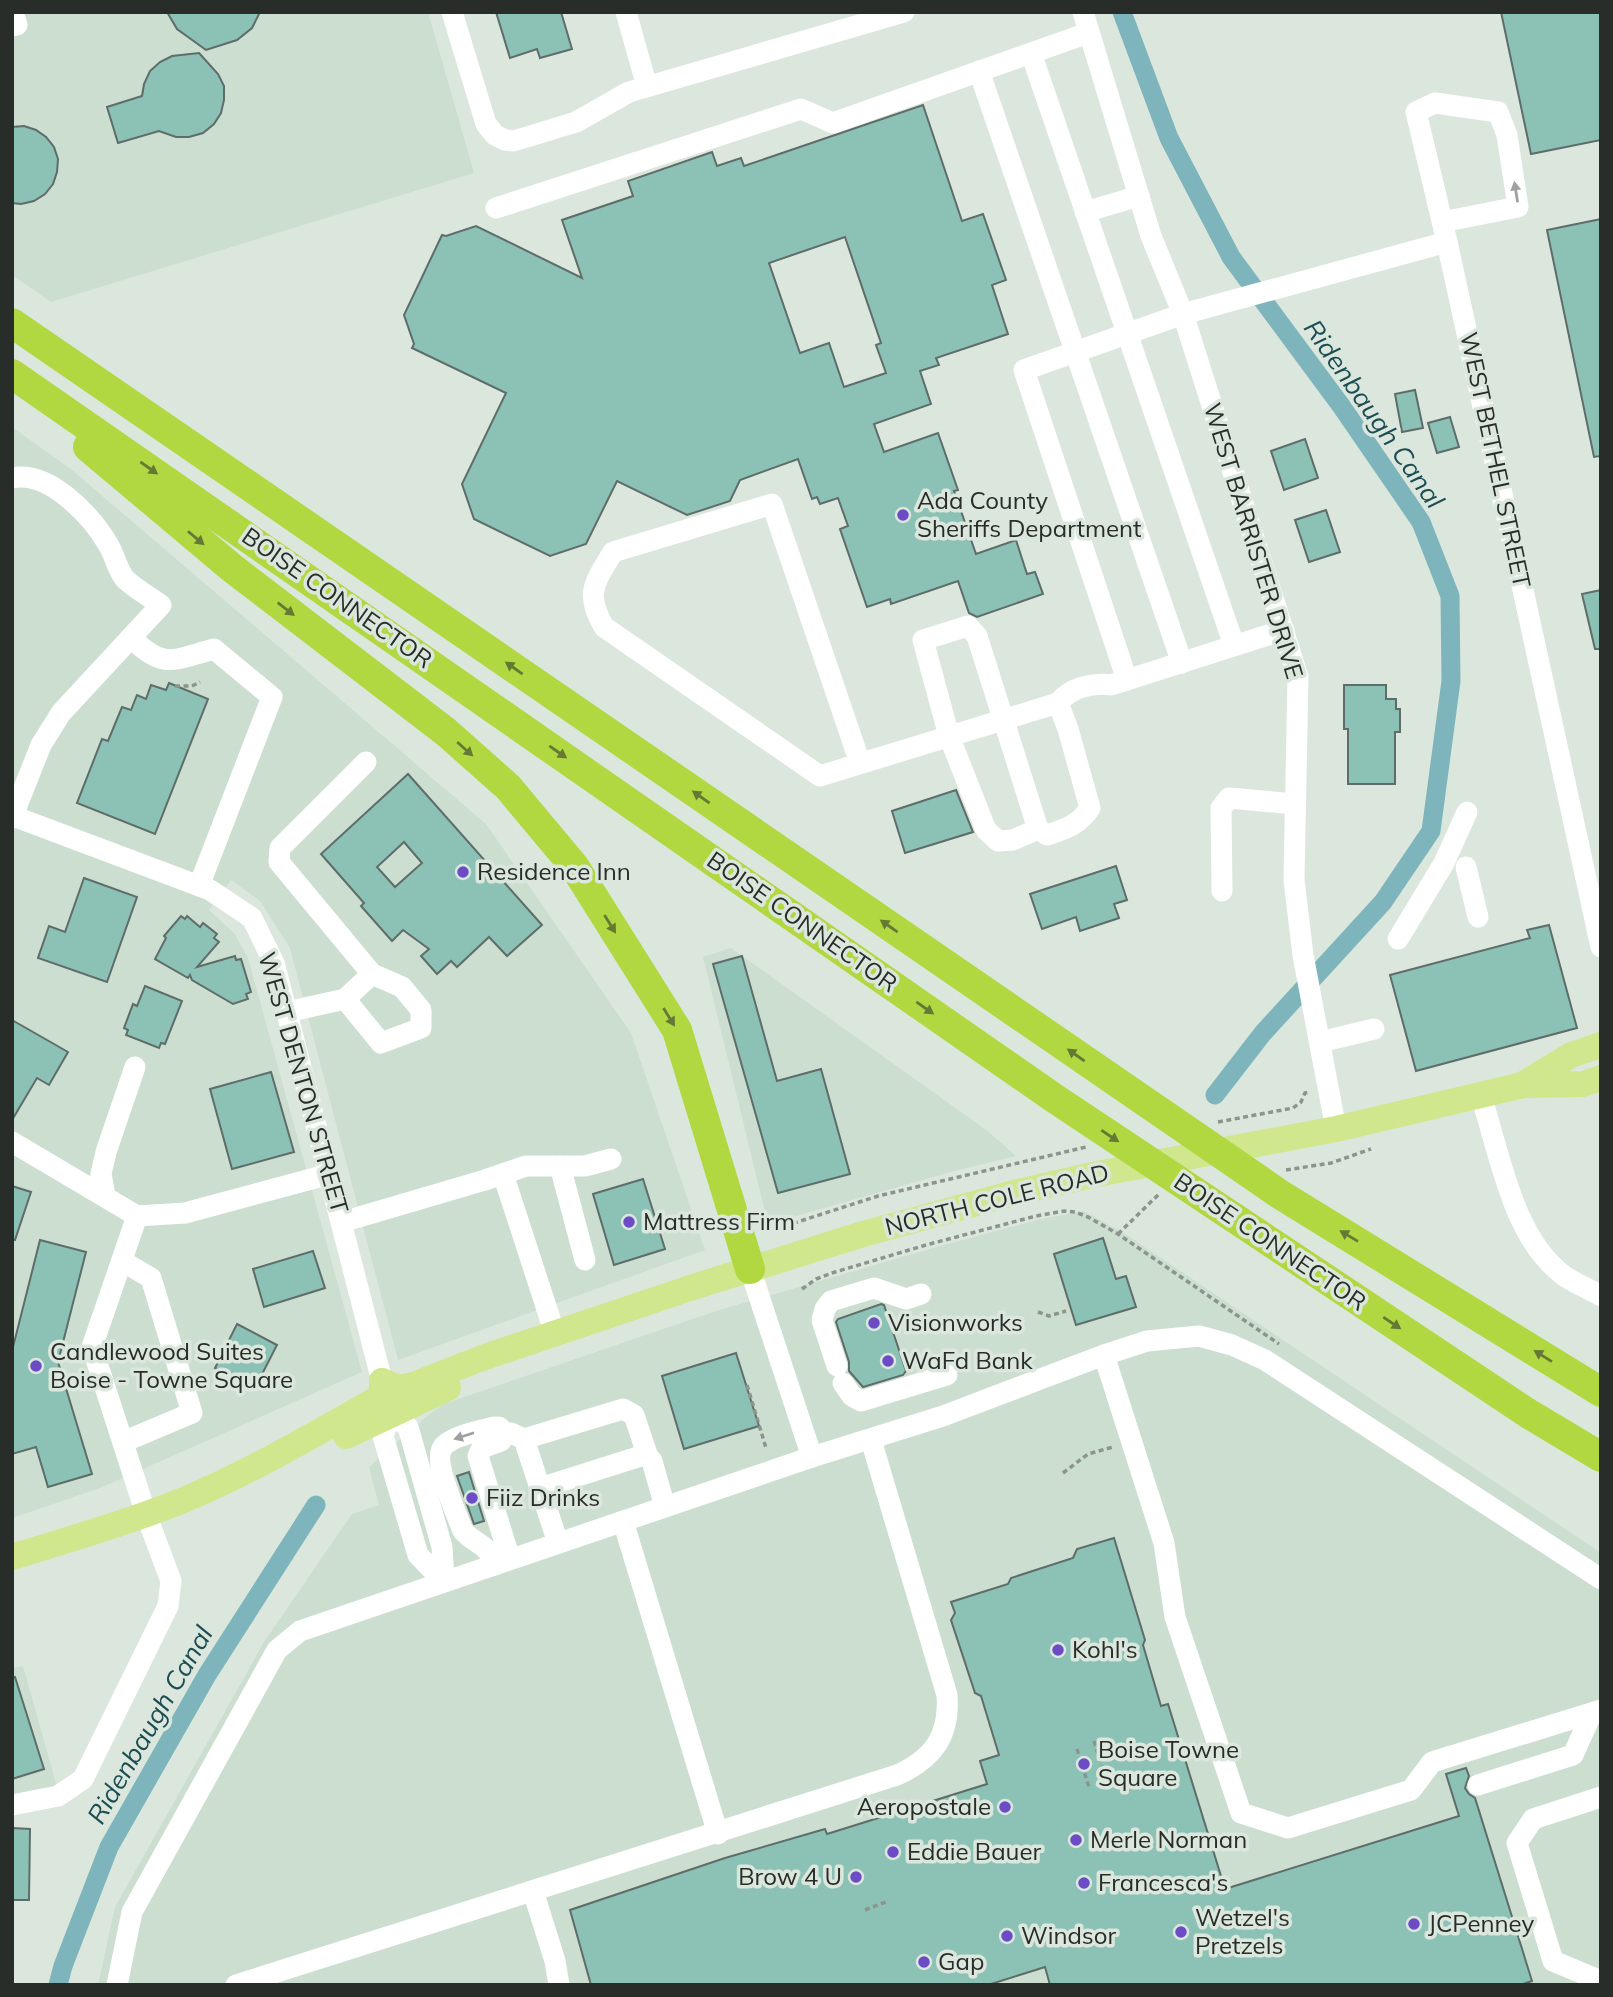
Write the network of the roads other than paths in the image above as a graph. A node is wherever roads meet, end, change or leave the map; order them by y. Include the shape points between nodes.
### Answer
1 (452, 12) edge
2 (626, 12) edge
3 (904, 12) edge
4 (1083, 12) edge
5 (1088, 33) junction
6 (1031, 53) junction
7 (979, 71) junction
8 (646, 88) junction
9 (1139, 196) junction
10 (496, 208) dead end
11 (1085, 212) junction
12 (1445, 232) junction
13 (1184, 314) junction
14 (12, 323) edge
15 (1128, 335) junction
16 (1075, 351) junction
17 (12, 374) edge
18 (12, 383) edge
19 (12, 478) edge
20 (1284, 630) junction
21 (131, 638) junction
22 (1234, 645) junction
23 (1182, 663) junction
24 (1119, 682) junction
25 (1058, 703) junction
26 (1004, 719) junction
27 (949, 736) junction
28 (366, 762) dead end
29 (860, 763) junction
30 (1295, 804) junction
31 (1467, 812) dead end
32 (13, 817) edge
33 (1038, 829) junction
34 (1466, 867) dead end
35 (199, 886) junction
36 (1222, 891) dead end
37 (1478, 917) dead end
38 (1398, 939) dead end
39 (1601, 947) edge
40 (372, 974) junction
41 (345, 999) junction
42 (288, 1012) junction
43 (1374, 1029) dead end
44 (1320, 1042) junction
45 (1601, 1045) edge
46 (135, 1067) dead end
47 (1601, 1078) edge
48 (1523, 1084) junction
49 (1482, 1096) junction
50 (1336, 1129) junction
51 (12, 1142) edge
52 (611, 1159) dead end
53 (560, 1166) junction
54 (330, 1174) junction
55 (503, 1174) junction
56 (105, 1196) junction
57 (137, 1216) junction
58 (342, 1222) junction
59 (585, 1259) dead end
60 (122, 1261) junction
61 (750, 1269) junction
62 (921, 1294) dead end
63 (1601, 1296) edge
64 (555, 1334) junction
65 (1104, 1355) junction
66 (482, 1359) junction
67 (947, 1375) dead end
68 (382, 1381) junction
69 (1601, 1392) edge
70 (391, 1414) junction
71 (503, 1431) junction
72 (524, 1439) junction
73 (871, 1440) junction
74 (123, 1442) junction
75 (276, 1454) junction
76 (648, 1457) junction
77 (812, 1457) junction
78 (1601, 1457) edge
79 (540, 1488) junction
80 (665, 1507) junction
81 (146, 1514) junction
82 (623, 1521) junction
83 (558, 1543) junction
84 (12, 1557) edge
85 (502, 1562) junction
86 (1601, 1579) edge
87 (444, 1582) junction
88 (1596, 1712) edge
89 (1478, 1785) dead end
90 (1601, 1797) edge
91 (12, 1805) edge
92 (718, 1834) junction
93 (533, 1891) junction
94 (1601, 1981) edge
95 (117, 1985) edge
96 (236, 1985) edge
97 (559, 1985) edge

1 - 8 street via 483,116 495,135 505,139 513,141 576,122 629,92
2 - 8 street
3 - 8 street
4 - 5 street, WEST BARRISTER DRIVE
5 - 6 street
5 - 9 street, WEST BARRISTER DRIVE
6 - 7 street
6 - 11 street
7 - 10 street via 833,123 801,109
7 - 16 street
9 - 11 street
9 - 13 street, WEST BARRISTER DRIVE
11 - 15 street
12 -> 12 street, WEST BETHEL STREET via 1518,207 1507,135 1498,113 1435,103 1416,112
12 - 13 street via 1272,291
12 - 39 street, WEST BETHEL STREET
13 - 15 street
13 - 20 street, WEST BARRISTER DRIVE
69 -> 14 highway, BOISE CONNECTOR via 1281,1195
15 - 16 street
15 - 22 street
16 - 23 street
16 - 24 street via 1024,370
17 -> 78 highway, BOISE CONNECTOR via 1054,1098 1529,1415
18 -> 61 highway via 232,568 446,732 508,787 574,866 677,1030
19 - 21 street via 44,482 84,511 124,578 161,605
20 - 22 street
20 - 30 street, WEST BARRISTER DRIVE via 1298,677
21 - 32 street via 61,713 41,745
21 - 35 street via 149,655 166,662 214,649 272,697
22 - 23 street
23 - 24 street
24 - 25 street via 1074,691
25 - 26 street
25 - 33 street via 1090,808 1073,826 1047,835
26 - 27 street
26 - 27 street via 977,636 968,626 923,640
26 - 33 street
27 - 29 street
27 - 33 street via 986,830 998,841
28 - 40 street via 280,848 279,862
29 - 29 street via 772,504 613,552 594,583 593,597 604,627 820,776
30 - 36 street via 1229,798 1221,808
30 - 44 street, WEST BARRISTER DRIVE via 1294,880
31 - 38 street via 1444,863
32 - 35 street, WEST DENTON STREET
34 - 37 street
35 - 42 street, WEST DENTON STREET via 252,918 274,963
40 - 41 street
40 - 41 street via 402,987 421,1010 421,1028 381,1044
41 - 42 street
42 - 54 street, WEST DENTON STREET
43 - 44 street
44 - 50 street, WEST BARRISTER DRIVE
45 - 48 main road, NORTH COLE ROAD via 1571,1055
46 - 56 street via 106,1152 101,1174
47 - 48 main road, NORTH COLE ROAD via 1583,1084
48 - 49 main road, NORTH COLE ROAD
49 - 50 main road, NORTH COLE ROAD
49 - 63 street via 1517,1216 1563,1275
50 - 61 main road, NORTH COLE ROAD via 1014,1193
51 - 56 street
52 - 53 street
53 - 55 street via 526,1166
53 - 59 street
54 - 57 street via 186,1213
54 - 58 street, WEST DENTON STREET
55 - 58 street
55 - 64 street
56 - 57 street
57 - 60 street
58 - 68 street, WEST DENTON STREET
60 - 74 street via 92,1347
60 - 74 street via 151,1278 192,1413
61 - 64 main road, NORTH COLE ROAD
61 - 77 street
62 - 67 street via 906,1299 874,1288 831,1301 822,1320 840,1374 861,1401
64 - 66 main road, NORTH COLE ROAD
65 - 73 street
65 - 86 street via 1147,1341 1199,1336 1232,1345
65 - 88 street via 1164,1543 1175,1617 1241,1812 1288,1828 1411,1790 1432,1762
66 - 68 main road, NORTH COLE ROAD via 456,1354
66 - 70 main road, NORTH COLE ROAD via 466,1380
68 - 75 main road, NORTH COLE ROAD via 292,1432
70 - 75 main road, NORTH COLE ROAD via 305,1456
70 - 87 street via 383,1436 418,1555
71 - 72 street
71 - 85 street via 501,1441 482,1448 478,1456
71 -> 85 street via 494,1427 473,1433 449,1441 440,1451 440,1465 463,1531
72 - 76 street via 623,1409 634,1415
72 - 79 street
73 - 77 street
73 - 92 street via 947,1695 945,1728 929,1755 909,1770
74 - 81 street
75 - 81 main road, NORTH COLE ROAD
76 - 79 street
76 - 80 street
77 - 80 street
79 - 83 street
80 - 82 street
81 - 84 main road, NORTH COLE ROAD
81 - 91 street via 171,1581 168,1606 83,1779 58,1796
82 - 83 street
82 - 92 street
83 - 85 street
85 - 87 street
87 - 95 street via 300,1631 277,1650 132,1912
88 - 89 street via 1573,1755
90 - 94 street via 1533,1818 1517,1843 1553,1961
92 - 93 street
93 - 96 street
93 - 97 street

